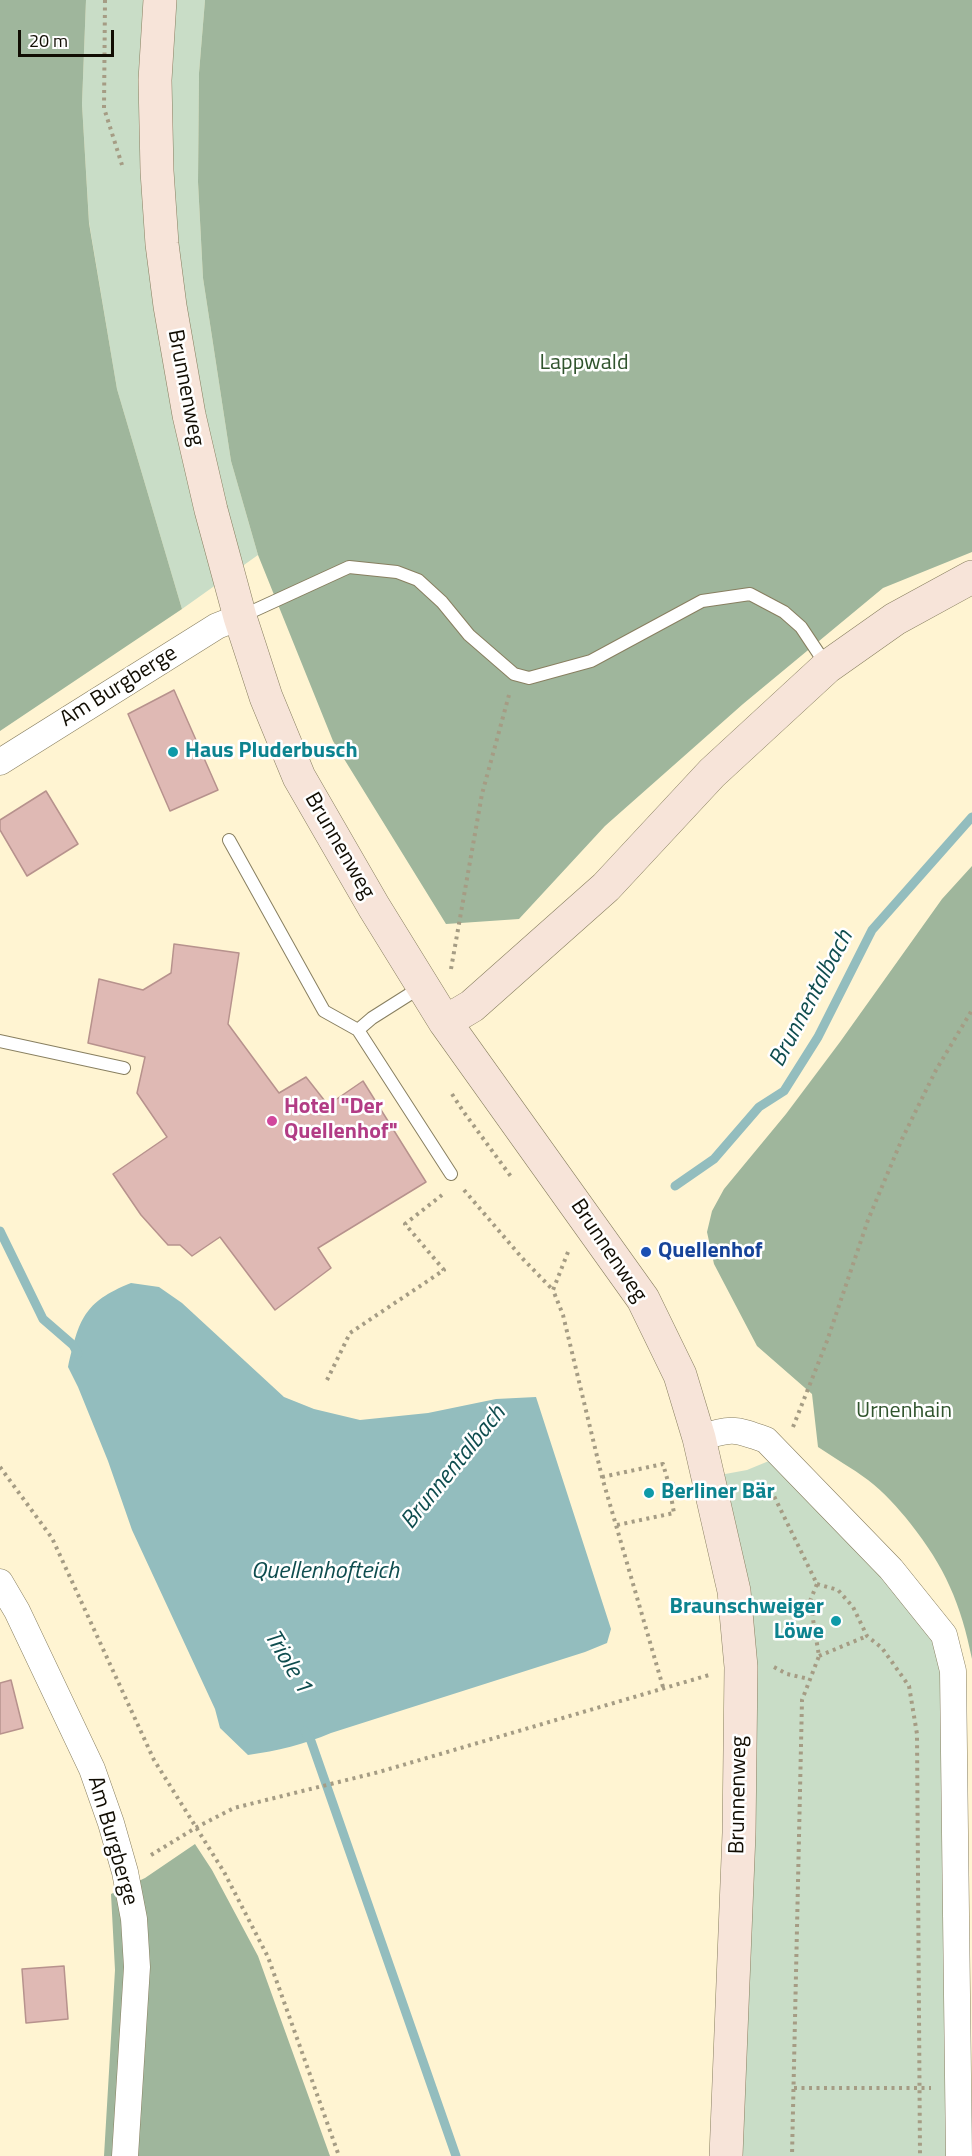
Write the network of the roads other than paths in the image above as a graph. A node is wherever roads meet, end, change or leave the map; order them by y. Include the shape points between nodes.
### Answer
1 (160, 0) edge
2 (972, 577) edge
3 (240, 617) junction
4 (827, 667) junction
5 (0, 762) edge
6 (230, 840) dead end
7 (423, 986) junction
8 (445, 1022) junction
9 (358, 1030) junction
10 (0, 1041) edge
11 (124, 1068) dead end
12 (454, 1178) road end
13 (699, 1438) junction
14 (0, 1582) edge
15 (124, 2156) edge
16 (726, 2156) edge
17 (959, 2156) edge

1 - 3 main road, Brunnenweg via 155,80 157,171 168,296 189,415
2 - 4 main road via 895,619
3 - 4 lane via 349,567 397,572 418,580 469,635 514,674 529,678 591,662 702,601 750,594 784,612 801,627
3 - 5 street, Am Burgberge via 216,626
3 - 7 main road, Brunnenweg via 266,697 299,777
4 - 8 main road via 712,773 606,887 472,1006
6 - 9 lane via 324,1011
7 - 8 main road, Brunnenweg
7 - 9 lane
8 - 13 main road, Brunnenweg via 643,1299 680,1375
9 - 12 lane
10 - 11 lane
13 - 16 main road, Brunnenweg via 734,1591 741,1667 739,1833
13 - 17 street via 729,1429 766,1440 891,1569 944,1635 952,1671
14 - 15 street, Am Burgberge via 92,1769 125,1872 134,1919 137,1967

